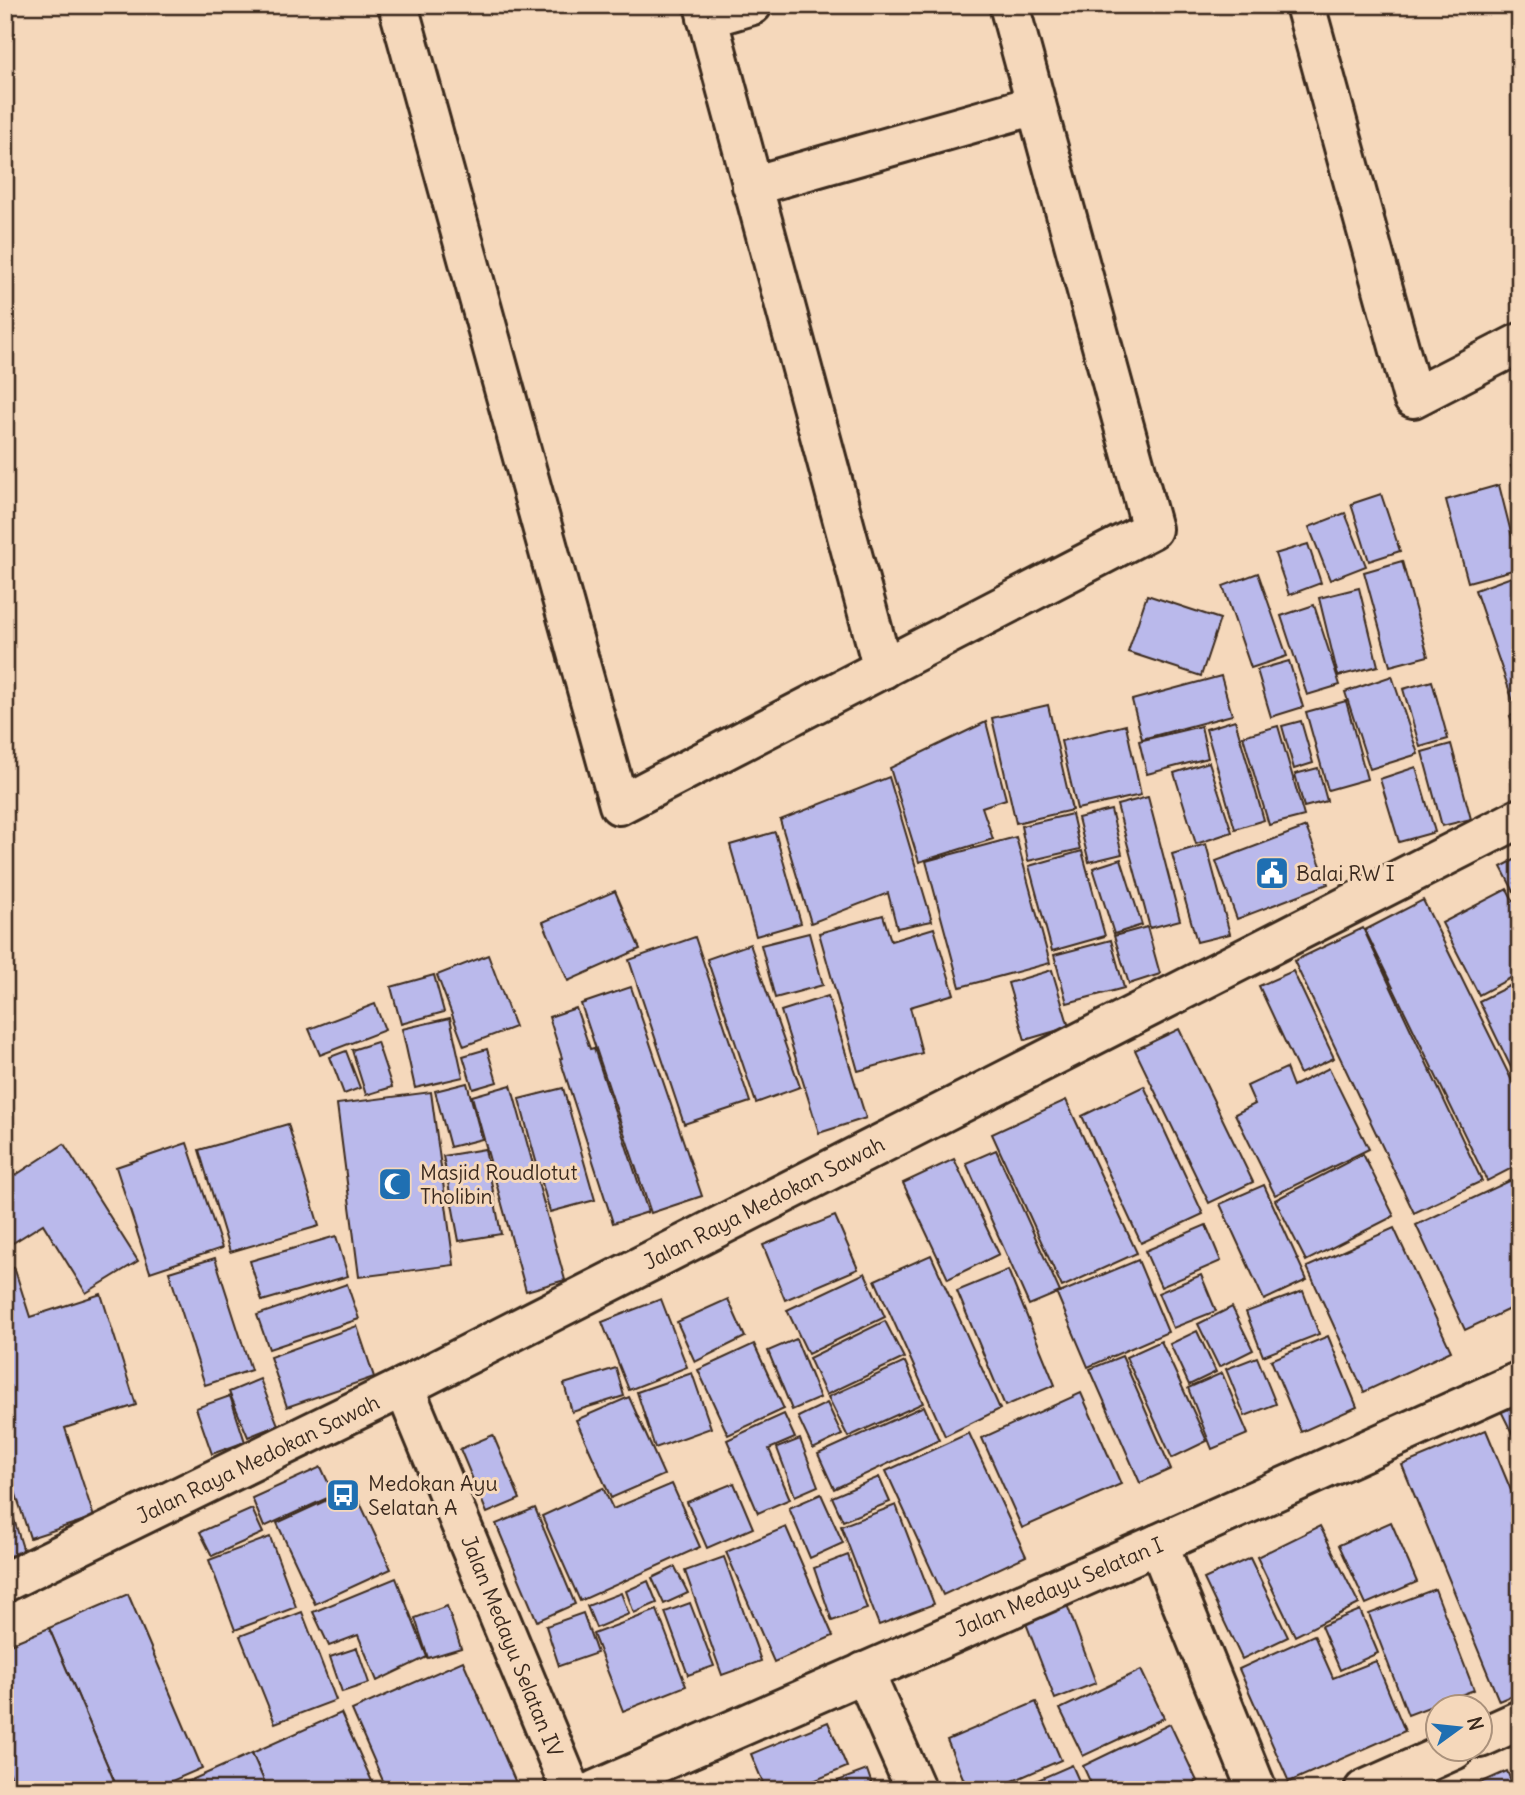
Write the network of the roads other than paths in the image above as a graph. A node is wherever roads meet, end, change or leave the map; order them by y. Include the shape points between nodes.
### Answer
1 (398, 5) edge
2 (752, 5) edge
3 (1009, 5) edge
4 (1306, 5) edge
5 (706, 11) edge
6 (1036, 105) junction
7 (752, 186) junction
8 (1520, 342) edge
9 (883, 668) junction
10 (1520, 818) edge
11 (1520, 1381) edge
12 (404, 1387) junction
13 (1158, 1544) junction
14 (5, 1582) edge
15 (864, 1672) junction
16 (1520, 1720) edge
17 (1494, 1731) edge
18 (1424, 1763) edge
19 (571, 1790) edge
20 (596, 1790) edge
21 (916, 1790) edge
22 (1257, 1790) edge
23 (1364, 1790) edge

1 - 9 street via 619,805
2 - 5 street
3 - 6 street
4 - 8 street via 1413,398
5 - 7 street
6 - 7 street
6 - 9 street via 1152,529
7 - 9 street
10 - 12 street, Jalan Raya Medokan Sawah
11 - 13 street, Jalan Medayu Selatan I
12 - 14 street, Jalan Raya Medokan Sawah
12 - 19 street, Jalan Medayu Selatan IV
13 - 15 street, Jalan Medayu Selatan I
13 - 22 street
15 - 20 street, Jalan Medayu Selatan I
15 - 21 street
16 - 17 street
18 - 23 street

